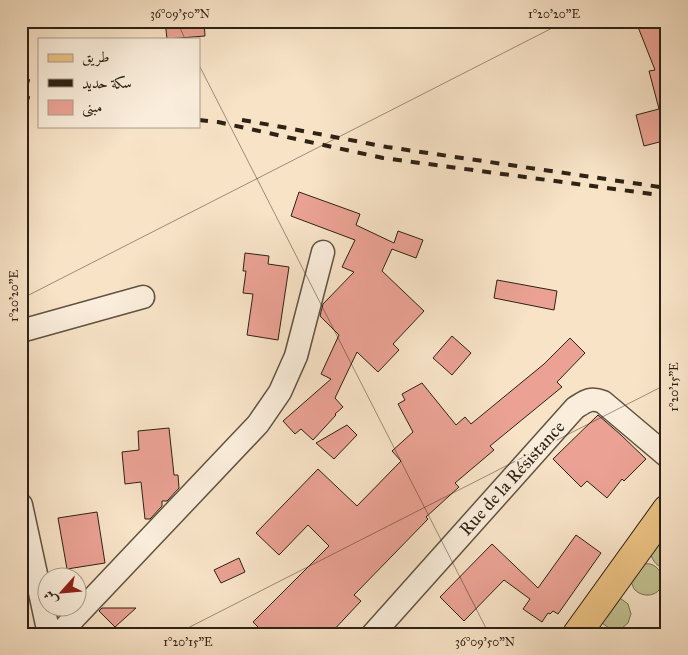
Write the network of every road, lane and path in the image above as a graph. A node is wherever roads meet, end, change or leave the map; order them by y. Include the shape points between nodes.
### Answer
1 (323, 252) dead end
2 (143, 297) dead end
3 (21, 331) edge
4 (667, 456) edge
5 (21, 505) edge
6 (667, 510) edge
7 (49, 634) edge
8 (59, 634) edge
9 (373, 634) edge
10 (577, 634) edge

1 - 8 street via 296,356 280,392 258,424
2 - 3 street
4 - 9 street, Rue de la Résistance via 603,402 594,399 584,402 575,408
5 - 7 street
6 - 10 main road

